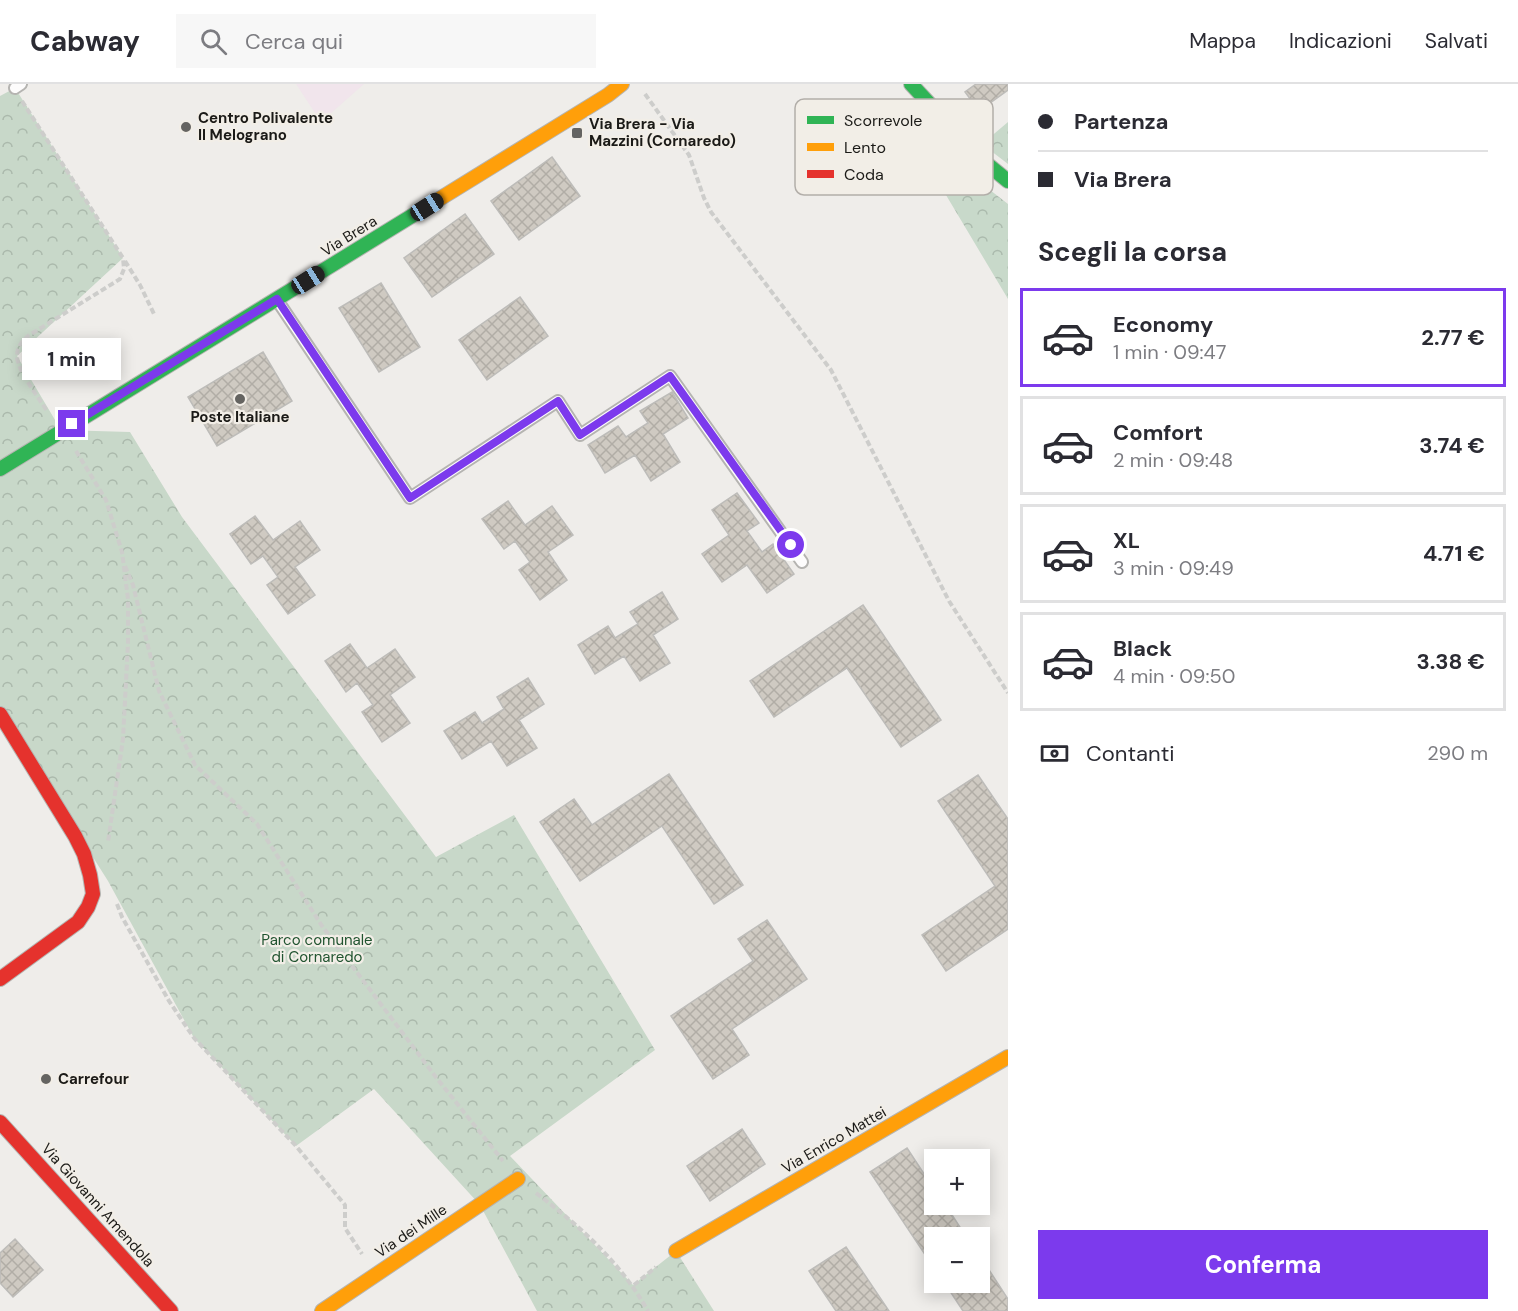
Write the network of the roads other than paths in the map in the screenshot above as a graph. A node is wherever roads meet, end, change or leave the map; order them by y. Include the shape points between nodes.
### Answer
1 (622, 84) edge
2 (911, 84) edge
3 (925, 99) edge
4 (993, 167) edge
5 (1008, 181) edge
6 (277, 299) junction
7 (0, 469) edge
8 (802, 562) dead end
9 (0, 714) edge
10 (0, 979) edge
11 (1008, 1057) edge
12 (0, 1122) edge
13 (518, 1179) road end
14 (676, 1251) dead end
15 (171, 1311) edge
16 (322, 1311) edge

1 - 6 street, Via Brera
2 - 3 street
4 - 5 street
6 - 7 street, Via Brera
6 - 8 lane via 410,498 558,401 580,435 670,376
9 - 10 street via 75,836 84,854 93,894 78,922
11 - 14 street, Via Enrico Mattei
12 - 15 street, Via Giovanni Amendola
13 - 16 street, Via dei Mille

